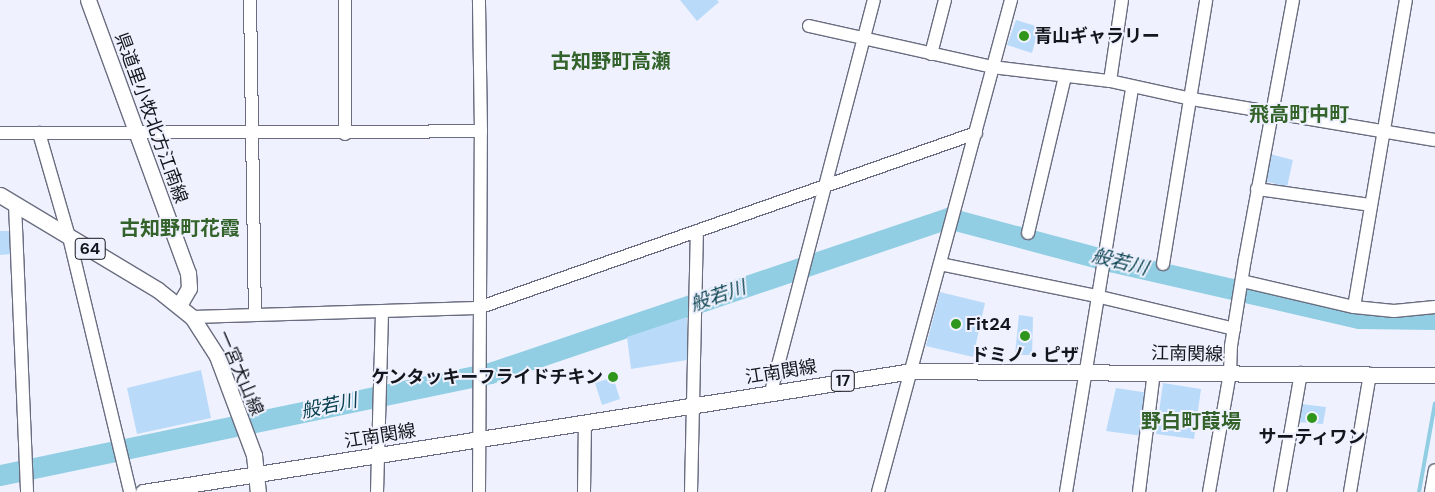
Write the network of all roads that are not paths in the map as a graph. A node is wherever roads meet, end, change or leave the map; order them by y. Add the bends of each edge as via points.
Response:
1 (88, 0) edge
2 (250, 0) edge
3 (345, 0) edge
4 (479, 0) edge
5 (874, 0) edge
6 (944, 0) edge
7 (1011, 0) edge
8 (1122, 0) edge
9 (1206, 0) edge
10 (1293, 0) edge
11 (1406, 0) edge
12 (809, 26) dead end
13 (864, 40) junction
14 (931, 54) junction
15 (992, 67) junction
16 (1065, 76) junction
17 (1110, 81) junction
18 (1132, 88) junction
19 (1192, 99) junction
20 (1272, 112) junction
21 (481, 130) junction
22 (1382, 130) junction
23 (136, 132) junction
24 (253, 132) junction
25 (0, 133) edge
26 (976, 133) junction
27 (40, 134) junction
28 (345, 134) junction
29 (1435, 140) edge
30 (824, 184) junction
31 (1257, 189) junction
32 (0, 195) edge
33 (16, 204) junction
34 (1371, 206) junction
35 (697, 231) junction
36 (1028, 233) dead end
37 (69, 237) junction
38 (940, 264) junction
39 (1164, 264) dead end
40 (1242, 281) junction
41 (1096, 296) junction
42 (179, 305) junction
43 (1354, 306) junction
44 (1435, 307) edge
45 (478, 308) junction
46 (382, 311) junction
47 (255, 315) junction
48 (192, 317) junction
49 (1234, 328) junction
50 (1084, 370) junction
51 (912, 371) junction
52 (1154, 372) junction
53 (1230, 373) junction
54 (1301, 373) junction
55 (1370, 374) junction
56 (1435, 374) edge
57 (771, 392) junction
58 (693, 404) junction
59 (585, 422) junction
60 (479, 438) junction
61 (378, 455) junction
62 (1435, 470) edge
63 (257, 475) junction
64 (26, 492) edge
65 (130, 492) edge
66 (144, 492) edge
67 (258, 492) edge
68 (377, 492) edge
69 (478, 492) edge
70 (584, 492) edge
71 (691, 492) edge
72 (878, 492) edge
73 (1066, 492) edge
74 (1139, 492) edge
75 (1209, 492) edge
76 (1280, 492) edge
77 (1350, 492) edge
78 (1430, 492) edge

1 - 23 main road, 県道里小牧北方江南線
2 - 24 street
3 - 28 street
4 - 21 street
5 - 13 street
6 - 14 street
7 - 15 street
8 - 17 street
9 - 19 street
10 - 20 street
11 - 22 street
12 - 13 street
13 - 14 street
13 - 30 street
14 - 15 street
15 - 16 street
15 - 26 street
16 - 17 street
16 - 36 street
17 - 18 street
18 - 19 street
18 - 41 street
19 - 20 street
19 - 39 street
20 - 22 street
20 - 31 street
21 - 28 street
21 - 45 street
22 - 29 street
22 - 34 street
23 - 24 street
23 - 27 street
23 - 42 main road, 県道里小牧北方江南線 via 190,280
24 - 28 street
24 - 47 street
25 - 27 street
26 - 30 street
26 - 38 street
27 - 37 street
30 - 35 street
30 - 57 street
31 - 34 street
31 - 40 street
32 - 33 main road, 一宮犬山線 / 64
33 - 37 main road, 一宮犬山線 / 64
33 - 64 street
34 - 43 street
35 - 45 street
35 - 58 street
37 - 42 main road, 一宮犬山線 / 64
37 - 65 street
38 - 41 street
38 - 51 street
40 - 43 street
40 - 49 street
41 - 49 street
41 - 50 street
42 - 48 main road, 一宮犬山線 / 64
43 - 44 street via 1394,311
45 - 46 street
45 - 60 street
46 - 47 street
46 - 61 street
47 - 48 street
48 - 63 main road, 一宮犬山線 / 64 via 216,356 254,455
49 - 53 street
50 - 51 main road, 江南関線 / 17
50 - 52 main road, 江南関線 / 17
50 - 73 street
51 - 57 main road, 江南関線 / 17
51 - 72 street
52 - 53 main road, 江南関線 / 17
52 - 74 street
53 - 54 main road, 江南関線 / 17
53 - 75 street
54 - 55 main road, 江南関線 / 17
54 - 76 street
55 - 56 main road, 江南関線 / 17
55 - 77 street
57 - 58 main road, 江南関線 / 17
58 - 59 main road, 江南関線 / 17
58 - 71 street
59 - 60 main road, 江南関線 / 17
59 - 70 street
60 - 61 main road, 江南関線 / 17
60 - 69 street
61 - 63 main road, 江南関線 / 17
61 - 68 street
62 - 78 street
63 - 66 main road, 江南関線
63 - 67 main road, 一宮犬山線 / 64

